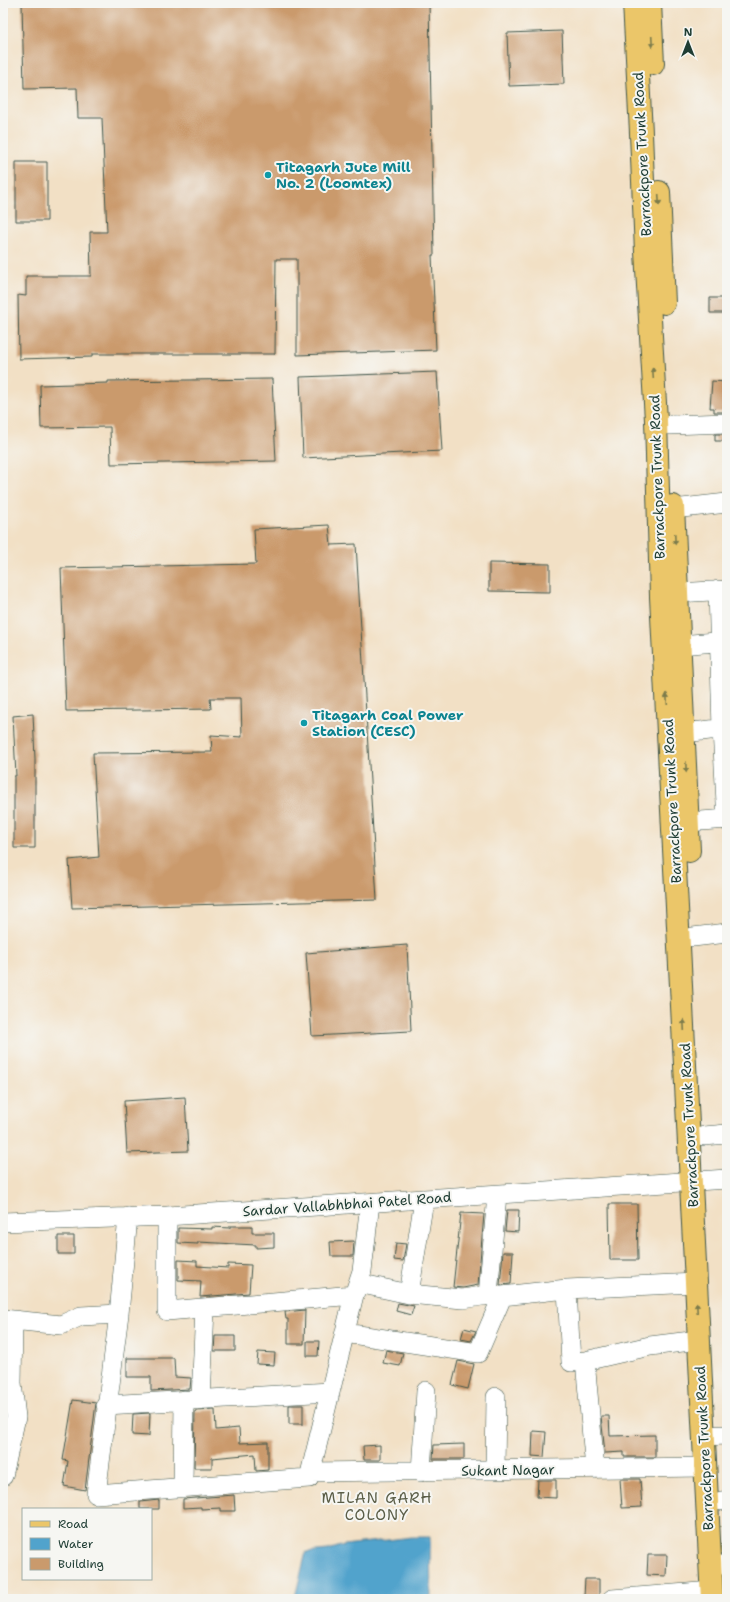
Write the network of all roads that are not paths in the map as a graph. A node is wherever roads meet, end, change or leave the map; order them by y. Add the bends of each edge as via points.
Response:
1 (634, 3) edge
2 (650, 3) edge
3 (727, 423) edge
4 (670, 425) junction
5 (727, 503) edge
6 (673, 509) junction
7 (723, 590) edge
8 (678, 593) junction
9 (724, 642) edge
10 (680, 645) junction
11 (724, 728) edge
12 (684, 733) junction
13 (727, 820) edge
14 (688, 822) junction
15 (727, 933) edge
16 (693, 936) junction
17 (727, 1134) edge
18 (704, 1136) junction
19 (727, 1179) edge
20 (698, 1181) junction
21 (497, 1195) junction
22 (424, 1200) junction
23 (370, 1203) junction
24 (128, 1216) junction
25 (167, 1216) junction
26 (3, 1222) edge
27 (696, 1283) junction
28 (356, 1289) junction
29 (567, 1289) junction
30 (409, 1294) junction
31 (495, 1296) junction
32 (206, 1308) junction
33 (119, 1314) junction
34 (8, 1320) edge
35 (345, 1333) junction
36 (699, 1340) junction
37 (585, 1361) junction
38 (426, 1391) dead end
39 (330, 1392) junction
40 (496, 1397) dead end
41 (193, 1400) junction
42 (106, 1406) junction
43 (716, 1435) edge
44 (706, 1467) junction
45 (595, 1469) junction
46 (495, 1470) junction
47 (311, 1472) junction
48 (421, 1472) junction
49 (3, 1476) edge
50 (184, 1488) junction
51 (724, 1501) edge
52 (720, 1565) edge
53 (716, 1596) edge
54 (612, 1599) edge

20 -> 1 main road, Barrackpore Trunk Road via 672,807
2 -> 4 main road, Barrackpore Trunk Road
3 - 4 street
4 - 6 main road, Barrackpore Trunk Road
5 - 6 street
6 -> 8 main road, Barrackpore Trunk Road
7 - 8 street
7 - 9 street
8 - 10 main road, Barrackpore Trunk Road
9 - 10 street
9 - 11 street
10 - 12 main road, Barrackpore Trunk Road
11 - 12 street
11 - 13 street
12 -> 14 main road, Barrackpore Trunk Road
13 - 14 street
14 - 16 main road, Barrackpore Trunk Road
15 - 16 street
16 - 18 main road, Barrackpore Trunk Road
17 - 18 street
18 - 20 main road, Barrackpore Trunk Road
19 - 20 street, Sardar Vallabhbhai Patel Road
20 - 21 street, Sardar Vallabhbhai Patel Road
20 - 27 main road, Barrackpore Trunk Road
20 - 43 main road, Barrackpore Trunk Road
21 - 22 street, Sardar Vallabhbhai Patel Road
21 - 31 street
22 - 23 street, Sardar Vallabhbhai Patel Road
22 - 30 street
23 - 25 street, Sardar Vallabhbhai Patel Road
23 - 28 street via 362,1271
24 - 25 street, Sardar Vallabhbhai Patel Road
24 - 26 street, Sardar Vallabhbhai Patel Road
24 - 33 street
25 - 32 street via 167,1311
27 - 29 street
36 -> 27 main road, Barrackpore Trunk Road
28 - 30 street
28 - 32 street
28 - 35 street
29 - 31 street
29 - 37 street via 571,1362
30 - 31 street via 462,1299
31 - 35 street via 478,1353
32 - 41 street
33 - 34 street via 81,1316 61,1325
33 - 42 street
34 - 49 street via 16,1417
35 - 39 street
36 - 37 street via 650,1346
36 - 43 main road, Barrackpore Trunk Road
37 - 45 street
38 - 48 street
39 - 41 street
39 - 47 street
40 - 46 street
41 - 42 street
41 - 50 street
42 - 50 street via 96,1494
43 - 44 main road, Barrackpore Trunk Road
43 - 51 main road, Barrackpore Trunk Road
44 - 45 street, Sukant Nagar
44 - 52 main road, Barrackpore Trunk Road
45 - 46 street, Sukant Nagar
46 - 48 street, Sukant Nagar
47 - 48 street, Sukant Nagar
47 - 50 street via 309,1478
51 - 52 main road, Barrackpore Trunk Road
52 - 53 main road, Barrackpore Trunk Road
53 - 54 street

